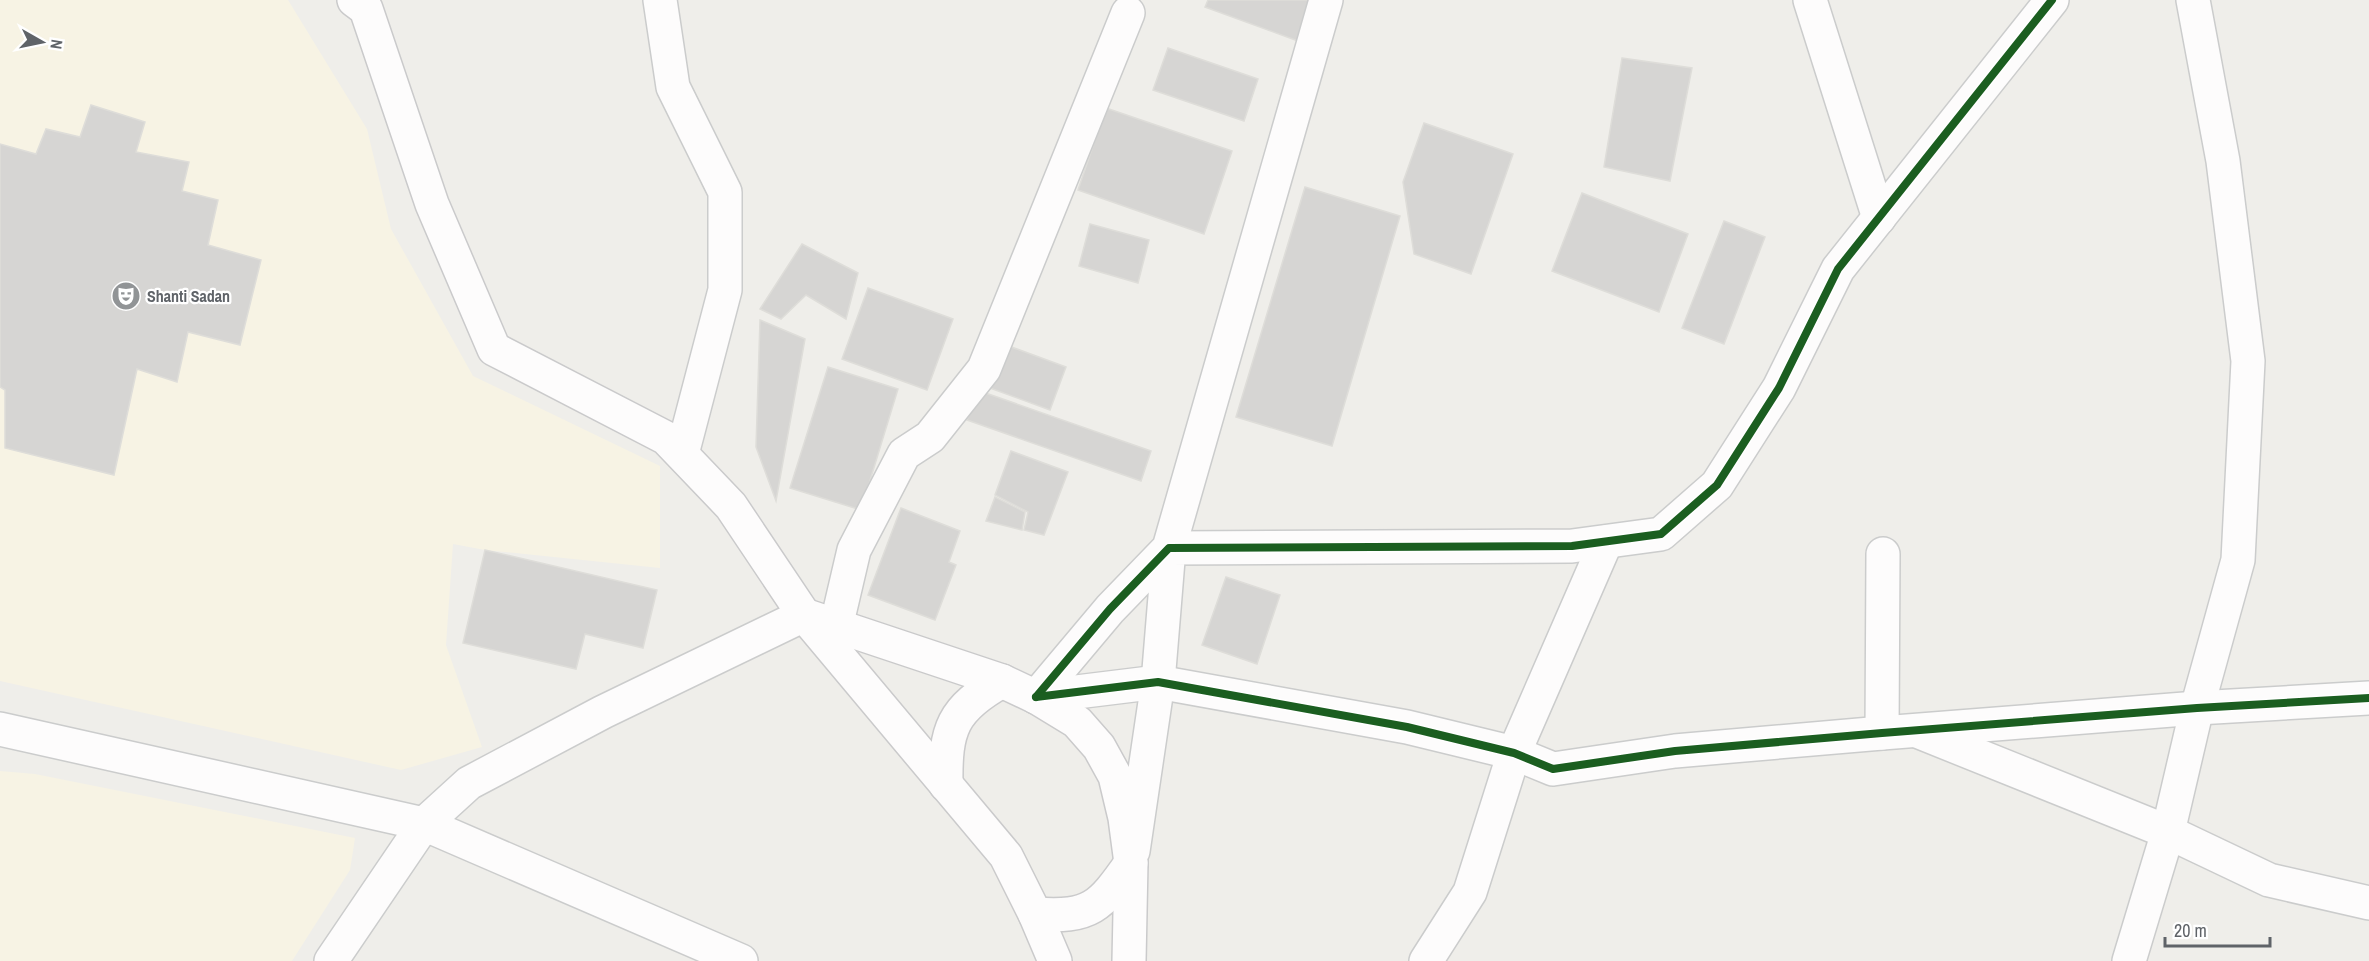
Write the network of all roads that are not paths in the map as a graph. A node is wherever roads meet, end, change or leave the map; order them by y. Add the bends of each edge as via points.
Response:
1 (354, 0) edge
2 (660, 0) edge
3 (1326, 0) edge
4 (1810, 0) edge
5 (2052, 0) edge
6 (2193, 0) edge
7 (1128, 13) dead end
8 (1879, 218) junction
9 (682, 454) junction
10 (1606, 542) junction
11 (1169, 548) junction
12 (1882, 555) dead end
13 (804, 615) junction
14 (836, 627) junction
15 (1002, 681) junction
16 (1158, 682) junction
17 (1036, 697) junction
18 (2369, 698) edge
19 (2197, 708) junction
20 (0, 729) edge
21 (1917, 730) junction
22 (1882, 732) junction
23 (1514, 753) junction
24 (946, 785) junction
25 (424, 824) junction
26 (2168, 832) junction
27 (1131, 863) junction
28 (2369, 903) edge
29 (1035, 914) junction
30 (2137, 952) edge
31 (1051, 958) edge
32 (331, 961) edge
33 (741, 961) edge
34 (1129, 961) edge
35 (1426, 961) edge

1 - 9 street via 366,9 432,204 494,349 666,438
2 - 9 street via 673,87 725,192 725,291
3 - 11 street
4 - 8 street
5 - 8 street
6 - 19 street via 2223,161 2248,361 2238,561
7 - 14 street via 984,369 930,436 904,454 854,550
8 - 10 street via 1838,269 1779,388 1718,485 1660,534
9 - 13 street via 731,506
10 - 11 street via 1572,546
10 - 23 street
11 - 16 street
11 - 17 street via 1110,609
12 - 22 street
13 - 14 street
13 - 24 street
13 - 25 street via 603,712 469,783
14 - 15 street
15 - 17 street
15 - 24 street via 978,694 955,723 948,741
16 - 17 street
16 - 23 street via 1407,727
16 - 27 street
17 - 27 street via 1077,723 1099,747 1115,776
18 - 19 street
19 - 21 street
19 - 26 street
20 - 25 street
21 - 22 street
21 - 26 street
22 - 23 street via 1675,751 1553,769
23 - 35 street via 1470,892
24 - 29 street via 1006,856
25 - 32 street
25 - 33 street
26 - 28 street via 2269,880
26 - 30 street
27 - 29 street via 1108,895 1090,909 1066,916
27 - 34 street
29 - 31 street

